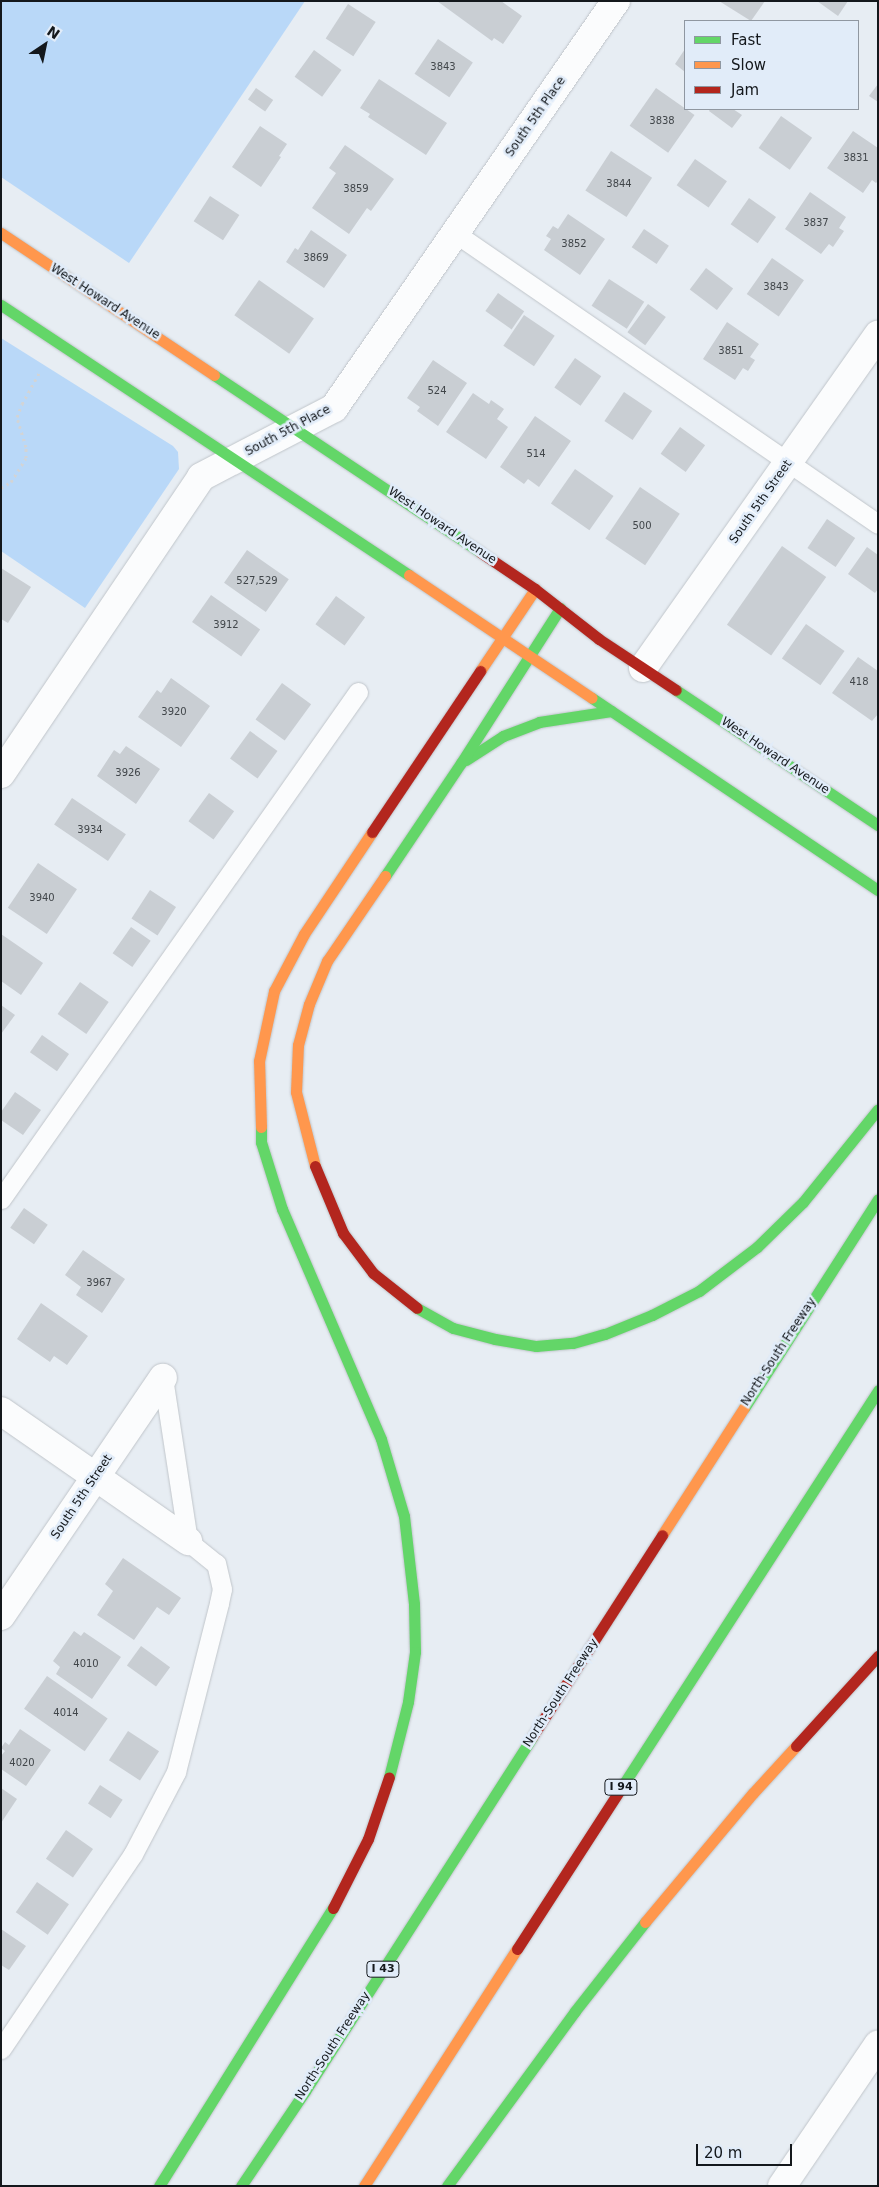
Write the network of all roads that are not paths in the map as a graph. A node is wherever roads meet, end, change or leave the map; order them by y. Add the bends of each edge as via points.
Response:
1 (616, 1) edge
2 (455, 233) junction
3 (1, 234) edge
4 (1, 305) edge
5 (878, 335) edge
6 (296, 428) junction
7 (234, 459) junction
8 (788, 464) junction
9 (878, 524) edge
10 (535, 588) junction
11 (560, 608) junction
12 (501, 638) junction
13 (528, 656) junction
14 (643, 668) junction
15 (358, 692) dead end
16 (611, 711) junction
17 (461, 763) junction
18 (1, 774) edge
19 (878, 825) edge
20 (878, 890) edge
21 (878, 1108) edge
22 (1, 1199) edge
23 (878, 1199) edge
24 (163, 1378) joint
25 (878, 1390) edge
26 (1, 1411) edge
27 (96, 1477) junction
28 (188, 1541) junction
29 (1, 1616) edge
30 (878, 1656) edge
31 (878, 2046) edge
32 (1, 2049) edge
33 (159, 2186) edge
34 (241, 2186) edge
35 (364, 2186) edge
36 (447, 2186) edge
37 (782, 2186) edge

1 - 2 street, South 5th Place
2 - 6 street, South 5th Place via 334,408
2 - 8 lane
3 - 6 main road, West Howard Avenue
4 - 7 main road
5 - 8 street, South 5th Street
6 - 7 street, South 5th Place
6 - 10 main road, West Howard Avenue
7 - 12 main road
7 - 18 street, South 5th Place via 201,477
8 - 9 lane
8 - 14 street, South 5th Street
10 - 11 main road, West Howard Avenue
10 - 12 main road
11 - 13 main road
11 - 14 main road, West Howard Avenue
12 - 13 main road
12 - 33 main road via 304,934 274,992 259,1061 261,1142 282,1209 381,1439 404,1516 414,1604 414,1652 408,1702 388,1780 368,1840 325,1923
13 - 16 main road
13 - 17 main road
14 - 19 main road, West Howard Avenue
15 - 22 lane
16 - 17 main road via 539,722 503,736
16 - 20 main road
17 - 21 main road via 327,961 298,1045 296,1092 318,1176 343,1233 373,1273 410,1304 453,1328 536,1346 572,1343 652,1315 700,1291 758,1248 803,1202
23 - 34 main road, North-South Freeway / I 43
24 - 27 street, South 5th Street
24 - 28 lane
25 - 35 main road, I 94
26 - 27 street
27 - 28 street
27 - 29 street, South 5th Street
28 - 32 lane via 216,1564 222,1589 176,1772 133,1854
30 - 36 main road via 753,1793 660,1903 575,2011
31 - 37 street

